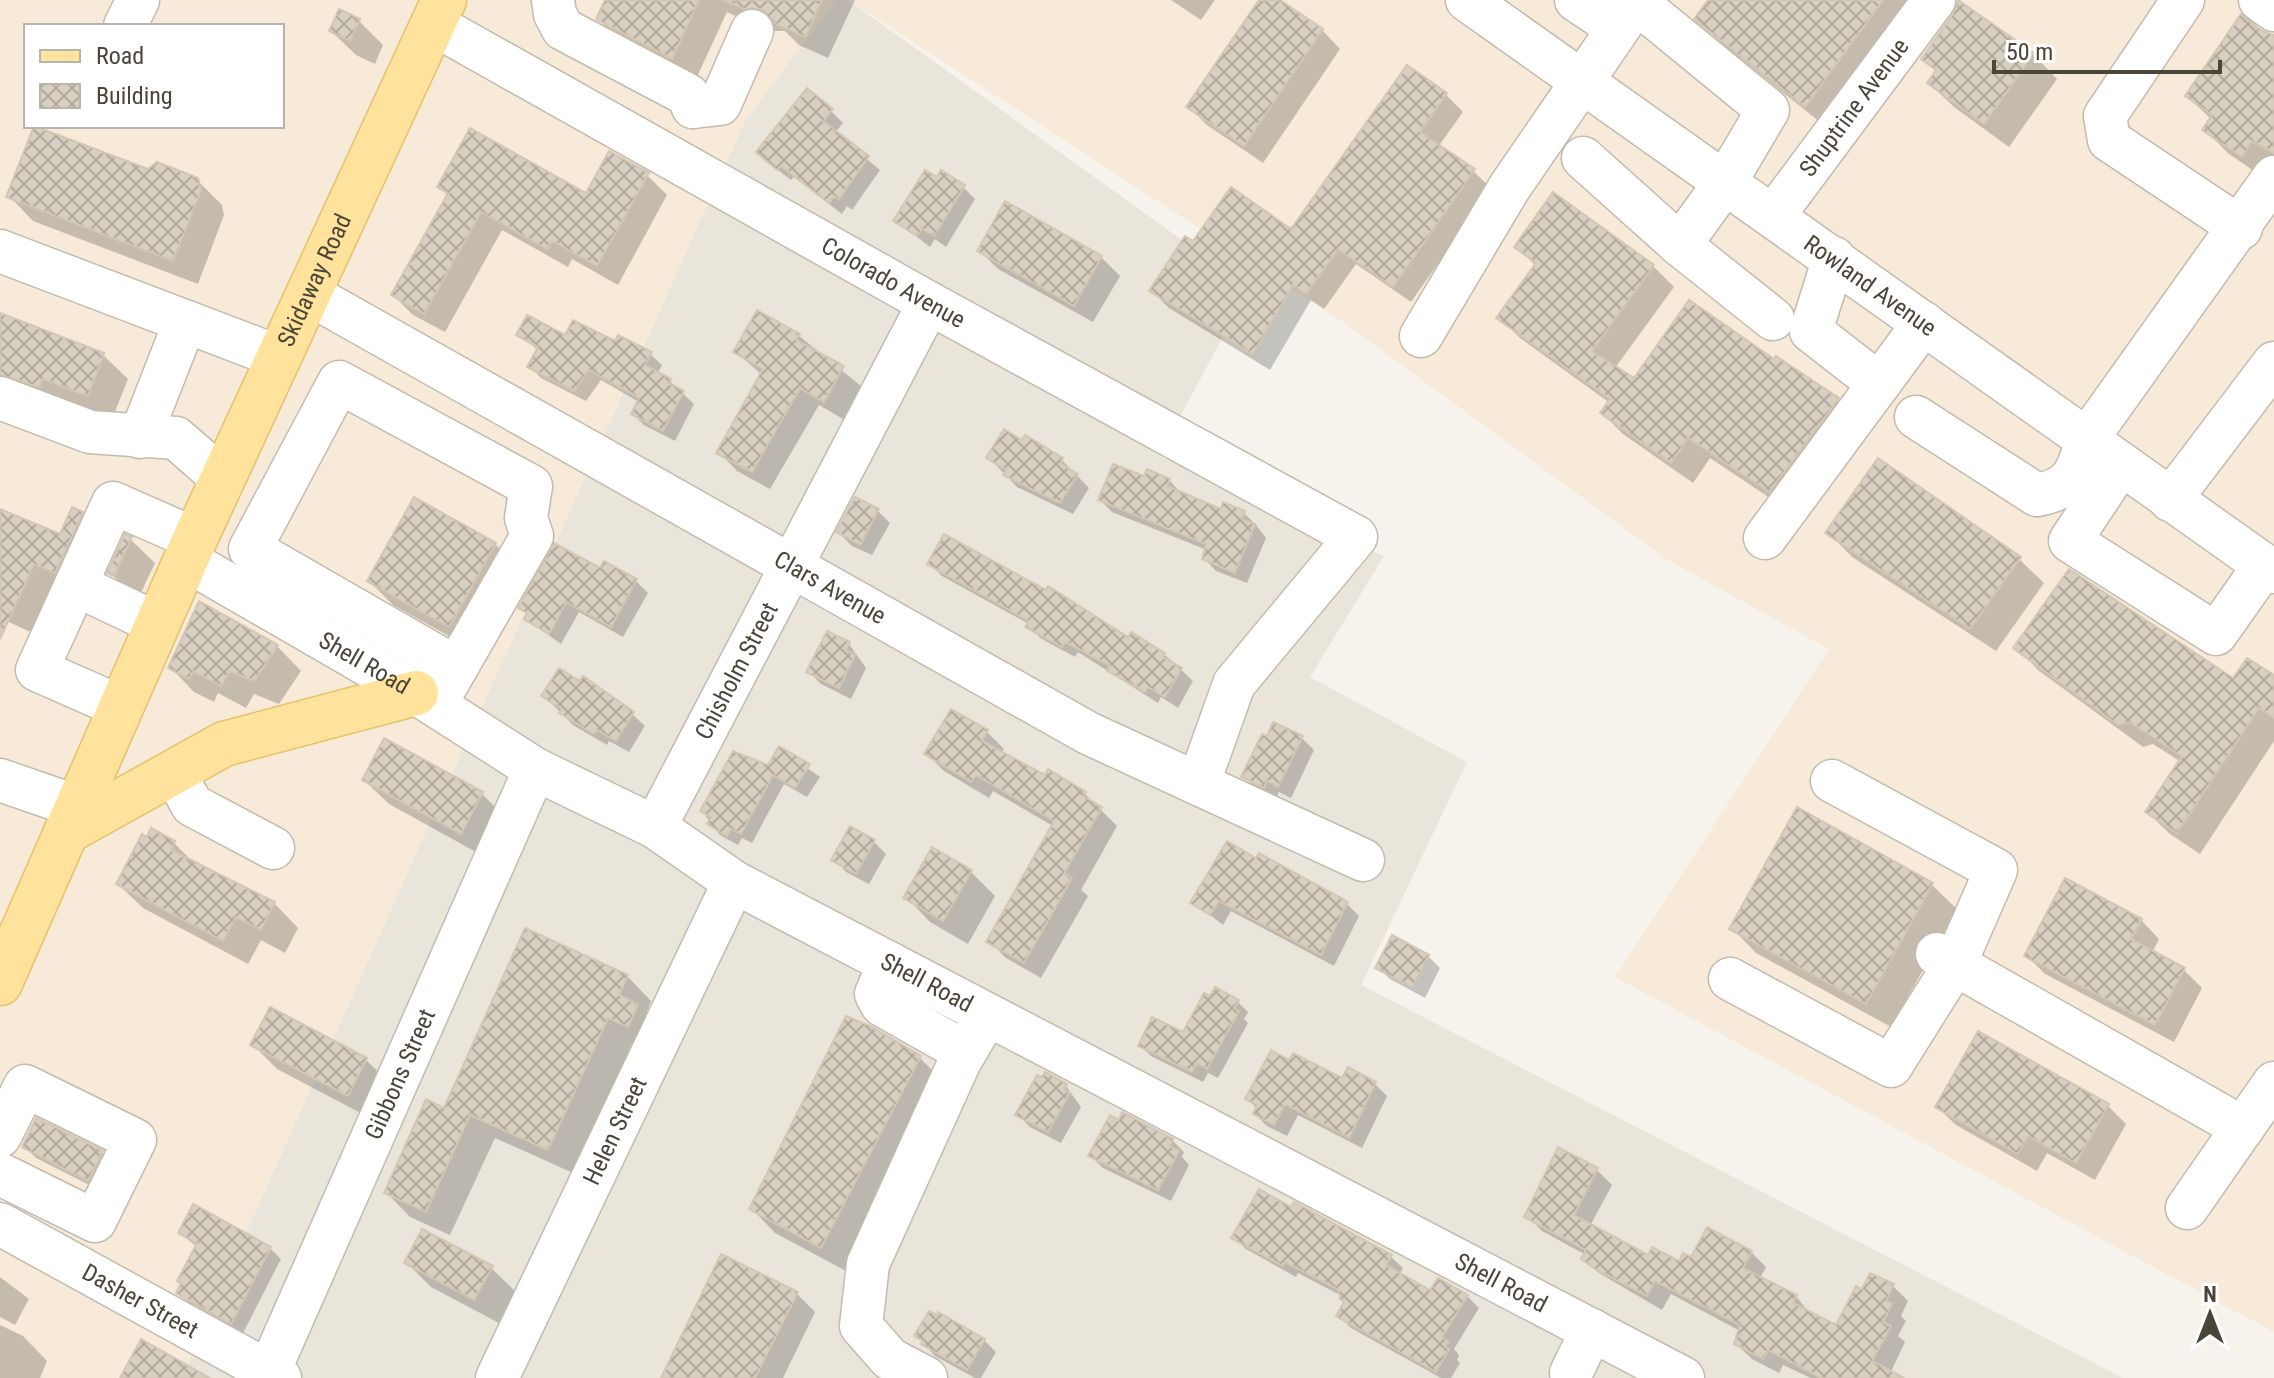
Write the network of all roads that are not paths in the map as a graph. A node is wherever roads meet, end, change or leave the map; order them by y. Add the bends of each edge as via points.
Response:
1 (138, 0) edge
2 (553, 0) edge
3 (1467, 0) edge
4 (1576, 0) edge
5 (1934, 0) edge
6 (2183, 0) edge
7 (2260, 0) edge
8 (1631, 10) edge
9 (2274, 10) edge
10 (439, 12) edge
11 (126, 24) edge
12 (752, 31) dead end
13 (1581, 80) junction
14 (693, 107) junction
15 (1659, 134) junction
16 (666, 155) junction
17 (1583, 158) dead end
18 (2274, 177) edge
19 (1726, 181) junction
20 (1620, 191) junction
21 (1774, 215) junction
22 (2241, 228) junction
23 (1680, 245) junction
24 (0, 251) edge
25 (1834, 258) junction
26 (309, 294) junction
27 (929, 303) junction
28 (1773, 319) dead end
29 (185, 322) junction
30 (1924, 323) junction
31 (378, 334) junction
32 (1421, 336) dead end
33 (279, 357) junction
34 (2274, 363) edge
35 (0, 382) edge
36 (465, 383) junction
37 (1879, 384) junction
38 (347, 387) junction
39 (0, 398) edge
40 (1916, 417) dead end
41 (244, 434) junction
42 (130, 435) junction
43 (557, 435) junction
44 (440, 437) junction
45 (2087, 439) junction
46 (297, 460) junction
47 (2121, 464) junction
48 (223, 479) junction
49 (531, 486) junction
50 (2170, 500) junction
51 (1765, 538) dead end
52 (190, 550) junction
53 (791, 569) junction
54 (2269, 569) edge
55 (76, 585) junction
56 (158, 624) junction
57 (455, 667) junction
58 (426, 699) junction
59 (121, 707) junction
60 (535, 769) junction
61 (174, 772) junction
62 (0, 780) edge
63 (1832, 781) dead end
64 (1199, 782) junction
65 (72, 820) junction
66 (655, 827) junction
67 (273, 848) dead end
68 (1363, 860) dead end
69 (734, 882) junction
70 (1946, 959) junction
71 (889, 963) junction
72 (1730, 979) dead end
73 (0, 983) edge
74 (987, 1015) junction
75 (965, 1052) junction
76 (2274, 1083) edge
77 (2, 1126) edge
78 (2243, 1128) junction
79 (3, 1182) edge
80 (2187, 1208) dead end
81 (74, 1210) junction
82 (0, 1224) edge
83 (57, 1255) junction
84 (1592, 1330) junction
85 (1630, 1366) edge
86 (908, 1368) edge
87 (1571, 1373) dead end
88 (271, 1376) edge
89 (497, 1378) edge
90 (1683, 1378) edge

1 - 11 street
2 - 14 street via 563,29 688,95
3 - 13 street, Rowland Avenue
4 - 8 street
5 - 21 street, Shuptrine Avenue
6 - 22 street via 2105,116 2109,140
7 - 9 street
8 - 13 street
8 - 19 street via 1768,110
10 - 16 street, Colorado Avenue
10 - 26 main road, Skidaway Road
12 - 14 street via 720,104
13 - 15 street, Rowland Avenue
13 - 32 street
14 - 16 street
15 - 19 street, Rowland Avenue
15 - 20 street
16 - 27 street, Colorado Avenue
17 - 20 street
18 - 22 street
19 - 21 street, Rowland Avenue
19 - 23 street
20 - 23 street
21 - 25 street, Rowland Avenue
22 - 45 street
23 - 28 street
24 - 29 street
25 - 30 street, Rowland Avenue
25 - 37 street via 1811,331
26 - 31 street, Clars Avenue
26 - 33 main road, Skidaway Road
27 - 53 street, Chisholm Street
27 - 64 street, Colorado Avenue via 1356,537 1234,684
29 - 33 street
29 - 42 street
30 - 37 street
30 - 45 street, Rowland Avenue
31 - 36 street, Clars Avenue
31 - 38 street
33 - 41 main road, Skidaway Road
34 - 50 street
35 - 42 street
36 - 43 street, Clars Avenue
36 - 44 street
37 - 51 street
38 - 44 street
38 - 46 street via 339,382
39 - 42 street via 90,432
40 - 45 street via 2037,495 2059,491 2075,474
41 - 46 street
41 - 48 main road, Skidaway Road
42 - 48 street via 176,438
43 - 49 street
43 - 53 street, Clars Avenue
44 - 49 street
45 - 47 street, Rowland Avenue
46 - 57 street via 250,549
47 - 50 street, Rowland Avenue
47 - 54 street via 2070,541 2216,634
48 - 52 main road, Skidaway Road
49 - 57 street via 526,518 532,536
50 - 54 street, Rowland Avenue
52 - 55 street, Shell Road via 113,503
52 - 56 main road, Skidaway Road
52 - 58 street, Shell Road
53 - 64 street, Clars Avenue via 1088,733
53 - 66 street, Chisholm Street
55 - 56 street
55 - 59 street via 37,670
56 - 59 main road, Skidaway Road
57 - 58 street
58 - 60 street, Shell Road
58 - 61 main road via 224,744
59 - 65 main road, Skidaway Road
60 - 66 street, Shell Road
60 - 88 street, Gibbons Street
61 - 65 main road
61 - 67 street via 192,805
62 - 65 street
63 - 70 street via 1996,870
64 - 68 street, Clars Avenue
65 - 73 main road, Skidaway Road
66 - 69 street, Shell Road
69 - 71 street, Shell Road
69 - 89 street, Helen Street
70 - 72 street via 1891,1066
70 - 78 street
71 - 74 street, Shell Road
71 - 75 street via 876,994 882,1005
74 - 75 street
74 - 84 street, Shell Road
75 - 86 street via 868,1264 861,1326
76 - 78 street
77 - 81 street via 25,1086 135,1140 95,1221
78 - 80 street
79 - 81 street
81 - 83 street
82 - 83 street, Dasher Street
83 - 88 street, Dasher Street
84 - 85 street, Shell Road
84 - 87 street
85 - 90 street, Shell Road

